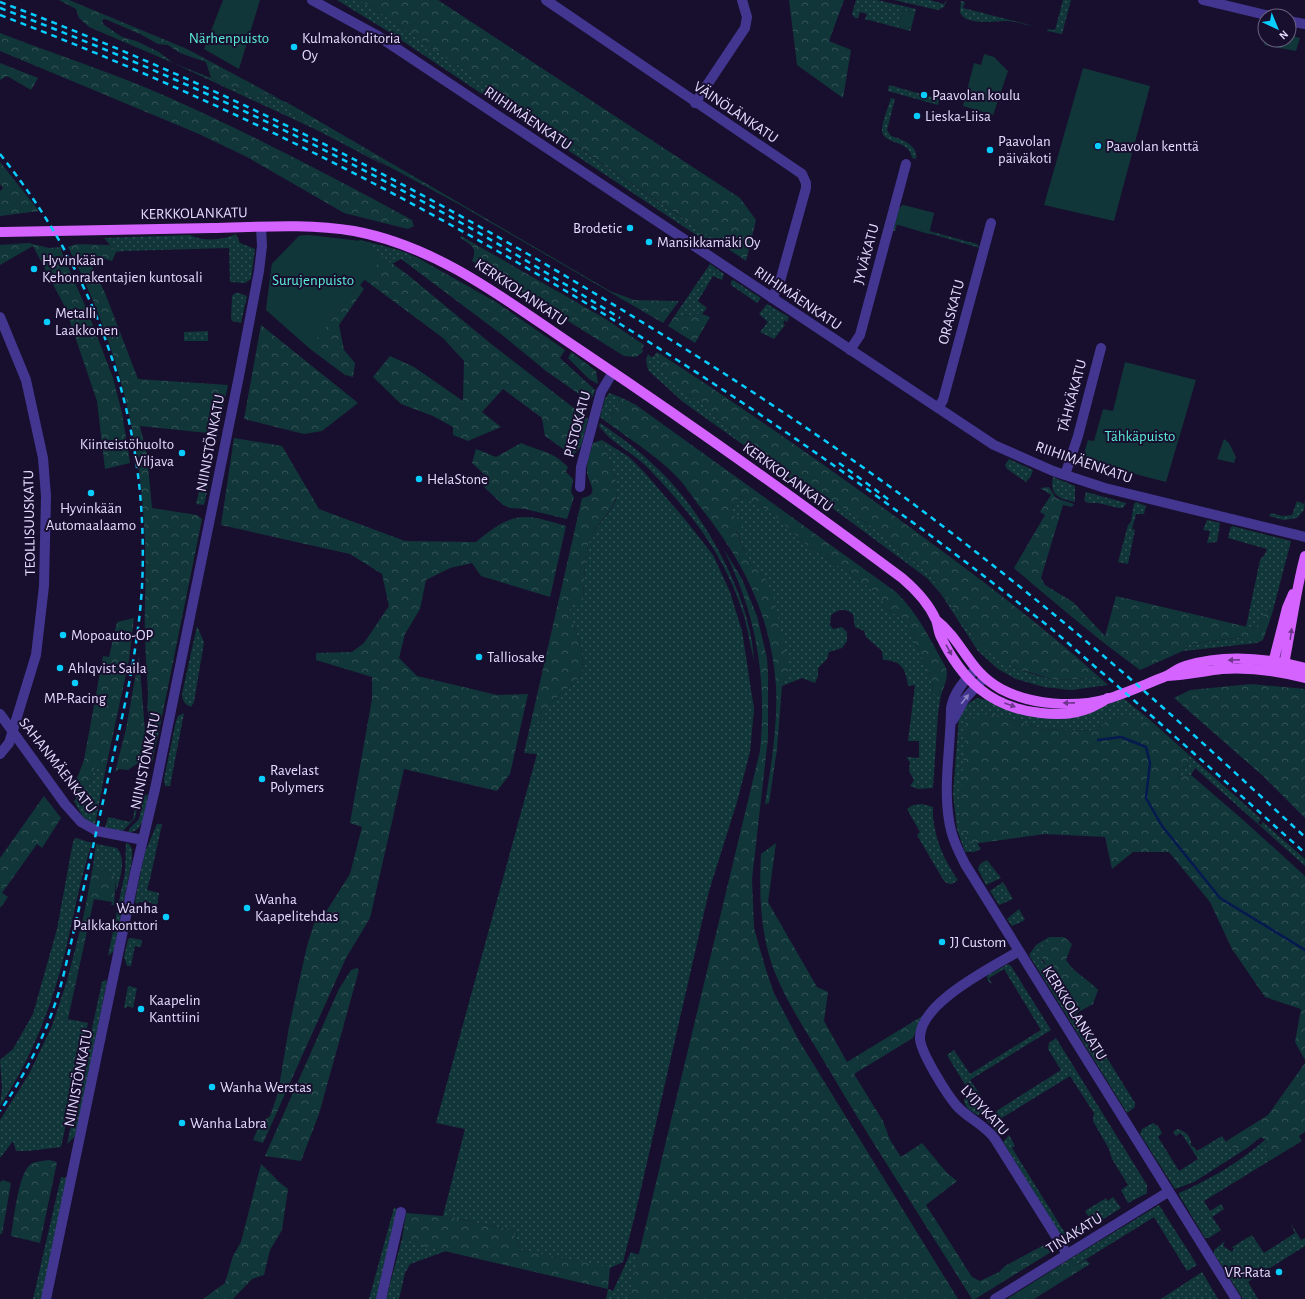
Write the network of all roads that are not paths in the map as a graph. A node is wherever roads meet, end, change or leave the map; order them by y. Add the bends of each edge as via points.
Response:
1 (312, 0) edge
2 (546, 0) edge
3 (742, 0) edge
4 (1204, 0) edge
5 (1257, 13) edge
6 (695, 103) junction
7 (906, 164) dead end
8 (991, 223) dead end
9 (261, 227) junction
10 (0, 232) edge
11 (772, 298) junction
12 (0, 317) edge
13 (1101, 348) dead end
14 (850, 350) junction
15 (613, 372) junction
16 (938, 408) junction
17 (1065, 475) junction
18 (580, 487) dead end
19 (1305, 537) edge
20 (1305, 556) edge
21 (1297, 585) junction
22 (936, 620) junction
23 (1272, 666) junction
24 (1283, 668) junction
25 (1305, 668) edge
26 (975, 670) junction
27 (966, 678) junction
28 (984, 678) junction
29 (1305, 678) edge
30 (976, 687) junction
31 (1108, 698) junction
32 (0, 714) edge
33 (951, 724) junction
34 (12, 731) junction
35 (0, 754) edge
36 (143, 840) junction
37 (1019, 951) junction
38 (1168, 1192) junction
39 (401, 1212) dead end
40 (1067, 1254) junction
41 (46, 1299) edge
42 (380, 1299) edge
43 (994, 1299) edge
44 (1236, 1299) edge

1 - 11 street, RIIHIMÄENKATU via 378,36
2 - 6 street, VÄINÖLÄNKATU
3 - 6 street via 747,17 745,28
4 - 5 street
6 - 11 street, VÄINÖLÄNKATU via 805,178 804,196 779,285
7 - 14 street, JYVÄKATU via 860,336
8 - 16 street, ORASKATU via 943,400
9 - 10 main road, KERKKOLANKATU
9 - 15 main road, KERKKOLANKATU via 322,227 354,231 394,241 428,254 462,271
9 - 36 street, NIINISTÖNKATU via 259,272 245,345 158,778
11 - 14 street, RIIHIMÄENKATU
12 - 34 street, TEOLLISUUSKATU via 26,380 43,458 46,496 44,586 36,655
13 - 17 street, TÄHKÄKATU
14 - 16 street, RIIHIMÄENKATU
15 - 18 street, PISTOKATU via 601,392 581,467
15 - 22 main road, KERKKOLANKATU via 902,578 920,596
16 - 17 street, RIIHIMÄENKATU via 994,445
17 - 19 street, RIIHIMÄENKATU via 1146,498
20 - 21 main road
21 - 23 main road via 1287,608
24 -> 21 main road via 1289,646
22 - 26 main road, KERKKOLANKATU via 948,629
22 -> 27 main road, KERKKOLANKATU via 940,634
23 - 24 main road
23 - 31 main road via 1242,659 1186,666 1165,677
24 - 25 main road
24 - 29 main road
26 - 27 street, KERKKOLANKATU
26 - 28 main road, KERKKOLANKATU
27 - 30 main road, KERKKOLANKATU
27 - 33 street, KERKKOLANKATU via 953,698
28 - 30 street, KERKKOLANKATU
31 -> 28 main road via 1077,702 1033,701 1000,689
30 -> 31 main road via 1007,704 1032,712 1050,714 1089,710
33 -> 30 street, KERKKOLANKATU via 958,710
32 - 34 street, SAHANMÄENKATU
33 - 37 street, KERKKOLANKATU via 948,796 949,820 954,841 965,864
34 - 35 street, TEOLLISUUSKATU via 9,743
34 - 36 street, SAHANMÄENKATU via 81,822 97,831
36 - 41 street, NIINISTÖNKATU
37 - 38 street, KERKKOLANKATU
37 - 40 street, LYIJYKATU via 948,995 929,1016 920,1037 922,1050 956,1105 989,1131
38 - 40 street, TINAKATU
38 - 44 street, KERKKOLANKATU
39 - 42 street
40 - 43 street, TINAKATU

